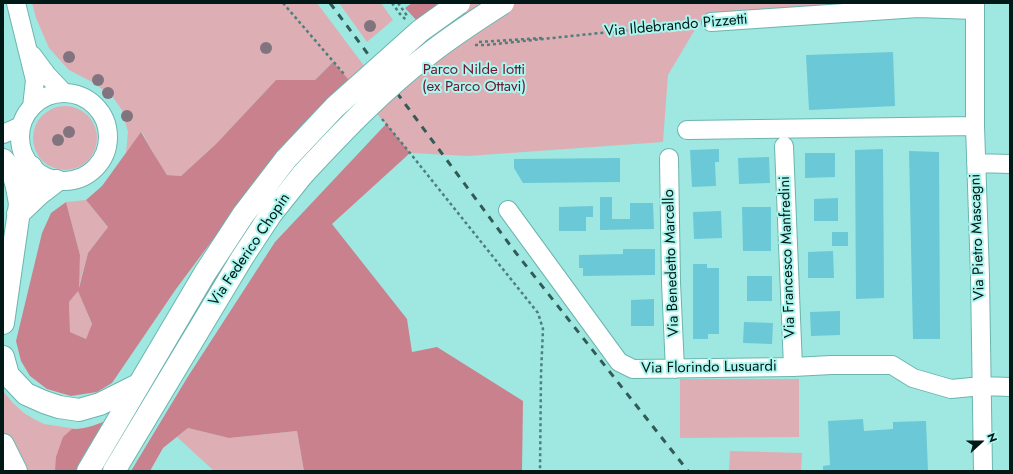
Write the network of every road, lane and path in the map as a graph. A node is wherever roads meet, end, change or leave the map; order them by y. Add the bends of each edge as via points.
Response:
1 (16, 3) edge
2 (283, 3) edge
3 (392, 3) edge
4 (398, 3) edge
5 (459, 3) edge
6 (502, 3) edge
7 (974, 7) edge
8 (410, 18) dead end
9 (712, 22) joint
10 (410, 23) dead end
11 (569, 36) junction
12 (472, 42) dead end
13 (474, 45) dead end
14 (29, 51) junction
15 (345, 76) dead end
16 (64, 93) junction
17 (32, 107) junction
18 (381, 118) dead end
19 (21, 126) junction
20 (975, 126) junction
21 (687, 130) dead end
22 (3, 134) edge
23 (784, 146) dead end
24 (3, 150) edge
25 (669, 158) dead end
26 (3, 160) edge
27 (28, 162) junction
28 (976, 164) junction
29 (1010, 164) edge
30 (56, 181) junction
31 (19, 209) junction
32 (508, 210) dead end
33 (3, 323) edge
34 (3, 357) edge
35 (793, 367) junction
36 (675, 369) junction
37 (138, 385) junction
38 (982, 386) junction
39 (1010, 387) edge
40 (3, 445) edge
41 (16, 471) edge
42 (88, 471) edge
43 (114, 471) edge
44 (540, 471) edge
45 (983, 471) edge

1 - 14 street
2 - 15 path
3 - 10 path
4 - 8 path
5 - 37 main road, Via Federico Chopin, bridge via 420,31 340,102 286,160 243,215
6 - 43 main road, Via Federico Chopin, bridge via 429,54 400,78 303,174 271,214 242,258
7 - 9 street, Via Ildebrando Pizzetti via 918,8
7 - 20 street, Via Pietro Mascagni
9 - 11 path, Via Ildebrando Pizzetti via 706,20
11 - 12 path
11 - 13 path, Via Ildebrando Pizzetti
14 - 16 street
14 - 17 street via 35,80
16 - 17 street via 47,96
16 - 30 street via 79,95 93,103 104,118 108,144 98,166 86,176
17 - 19 street
18 - 44 path via 538,314 543,329
19 - 22 street
19 - 27 street via 22,152
20 - 21 street
20 - 28 street, Via Pietro Mascagni
23 - 35 street, Via Francesco Manfredini
24 - 27 street
25 - 36 street, Via Benedetto Marcello
26 - 31 main road via 9,166 15,180
27 - 30 street via 40,174
27 - 31 main road
28 - 29 street
28 - 38 street, Via Pietro Mascagni
30 - 31 main road
31 - 33 main road
32 - 36 street, Via Florindo Lusuardi via 619,362 634,369
34 - 37 main road via 8,375 26,394 59,407 79,410 100,404
35 - 36 street, Via Florindo Lusuardi
35 - 38 street, Via Florindo Lusuardi via 892,365 913,378 951,389
37 - 42 main road, Via Federico Chopin
38 - 39 street, Via Florindo Lusuardi
38 - 45 street, Via Pietro Mascagni
40 - 41 main road

